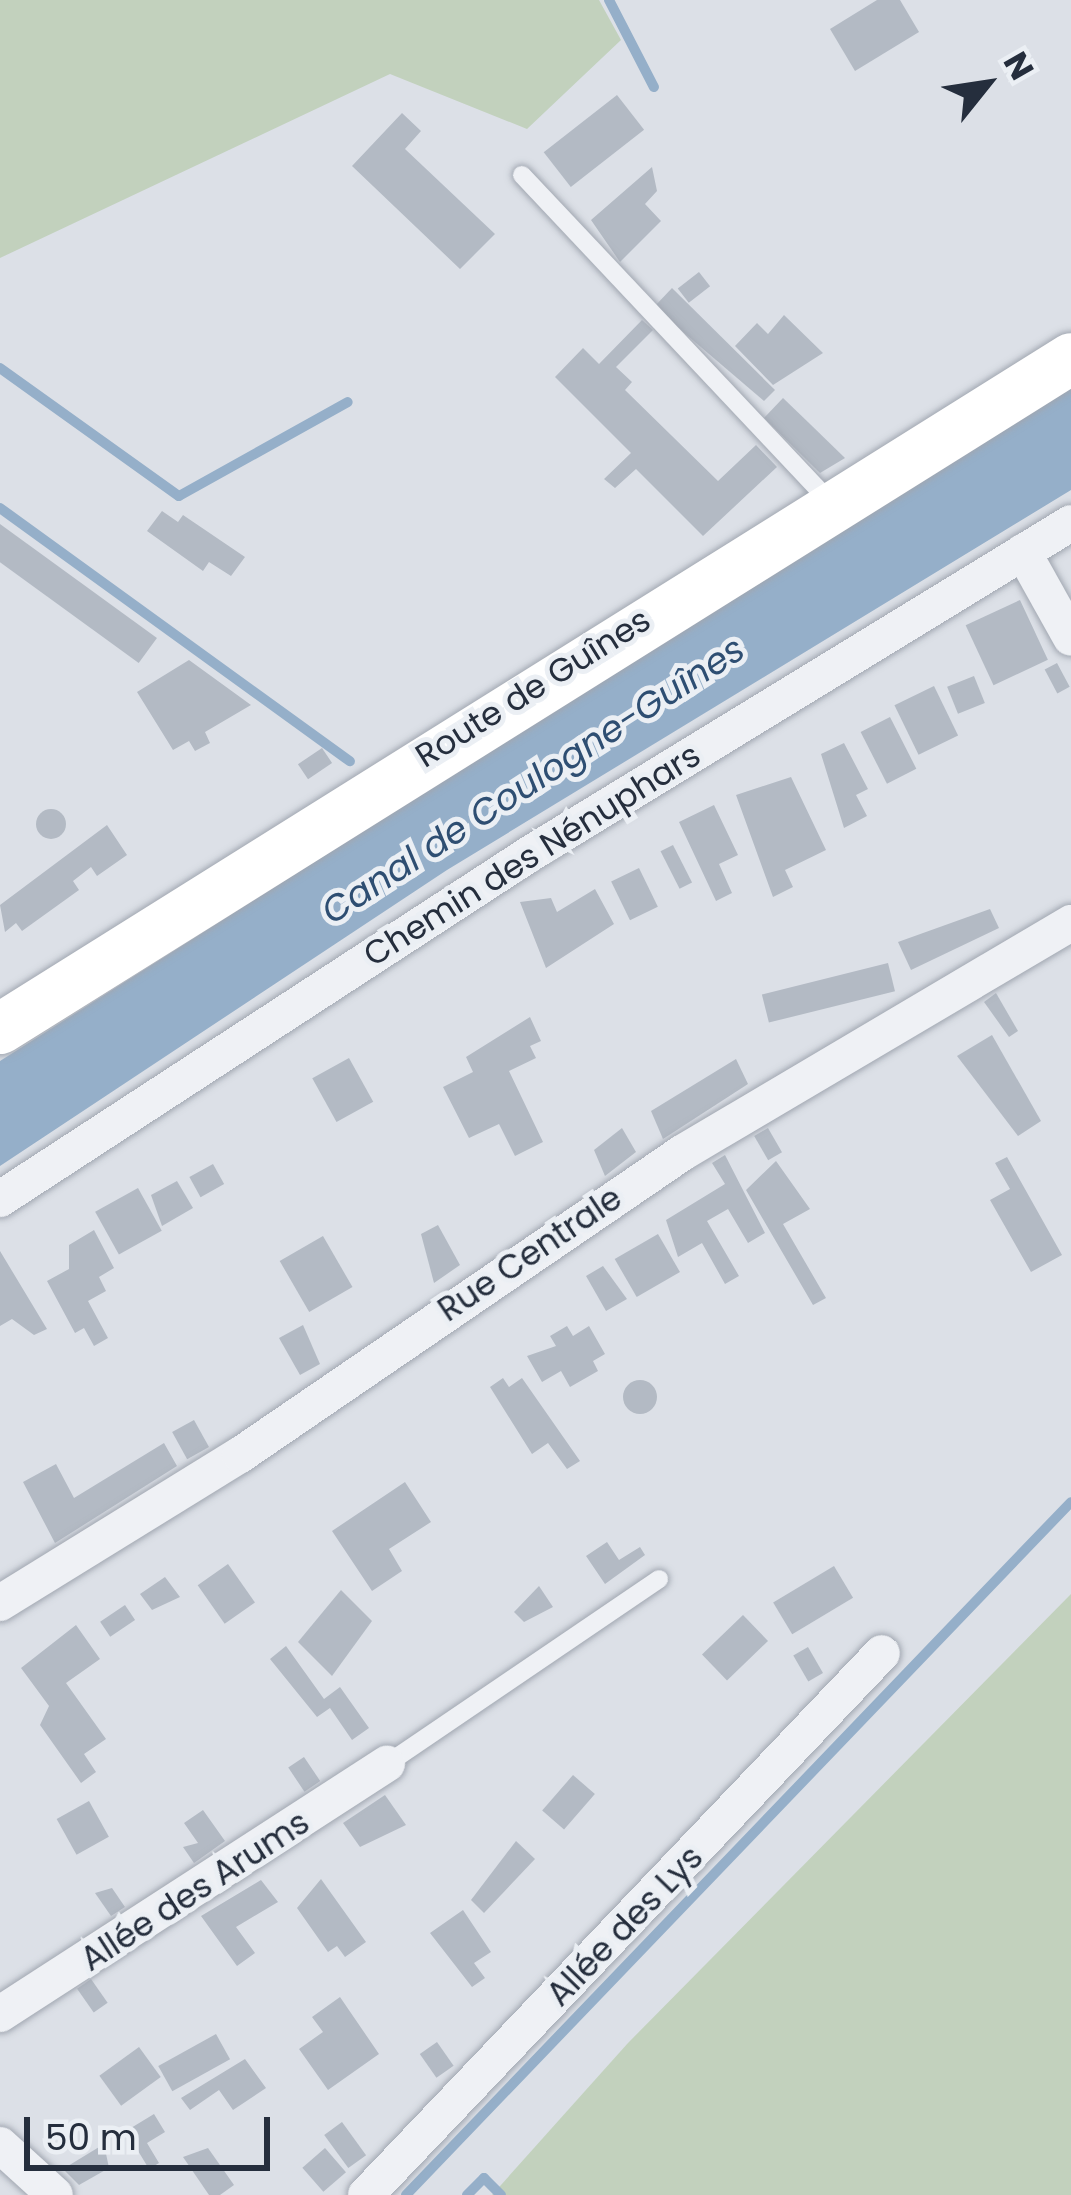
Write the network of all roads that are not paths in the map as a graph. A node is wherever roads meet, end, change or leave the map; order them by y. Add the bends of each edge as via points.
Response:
1 (522, 175) dead end
2 (1071, 358) edge
3 (832, 504) junction
4 (1071, 523) edge
5 (1023, 552) junction
6 (1071, 638) edge
7 (1071, 923) edge
8 (0, 1028) edge
9 (0, 1199) edge
10 (659, 1579) dead end
11 (0, 1603) edge
12 (882, 1653) dead end
13 (387, 1764) joint
14 (0, 2014) edge
15 (0, 2145) edge
16 (55, 2195) edge
17 (366, 2195) edge

1 - 3 lane
2 - 3 main road, Route de Guînes
3 - 8 main road, Route de Guînes
4 - 5 street, Chemin des Nénuphars
5 - 6 street
5 - 9 street, Chemin des Nénuphars via 528,855
7 - 11 street, Rue Centrale via 682,1153 240,1455
10 - 13 lane
12 - 17 street, Allée des Lys
13 - 14 street, Allée des Arums
15 - 16 street

